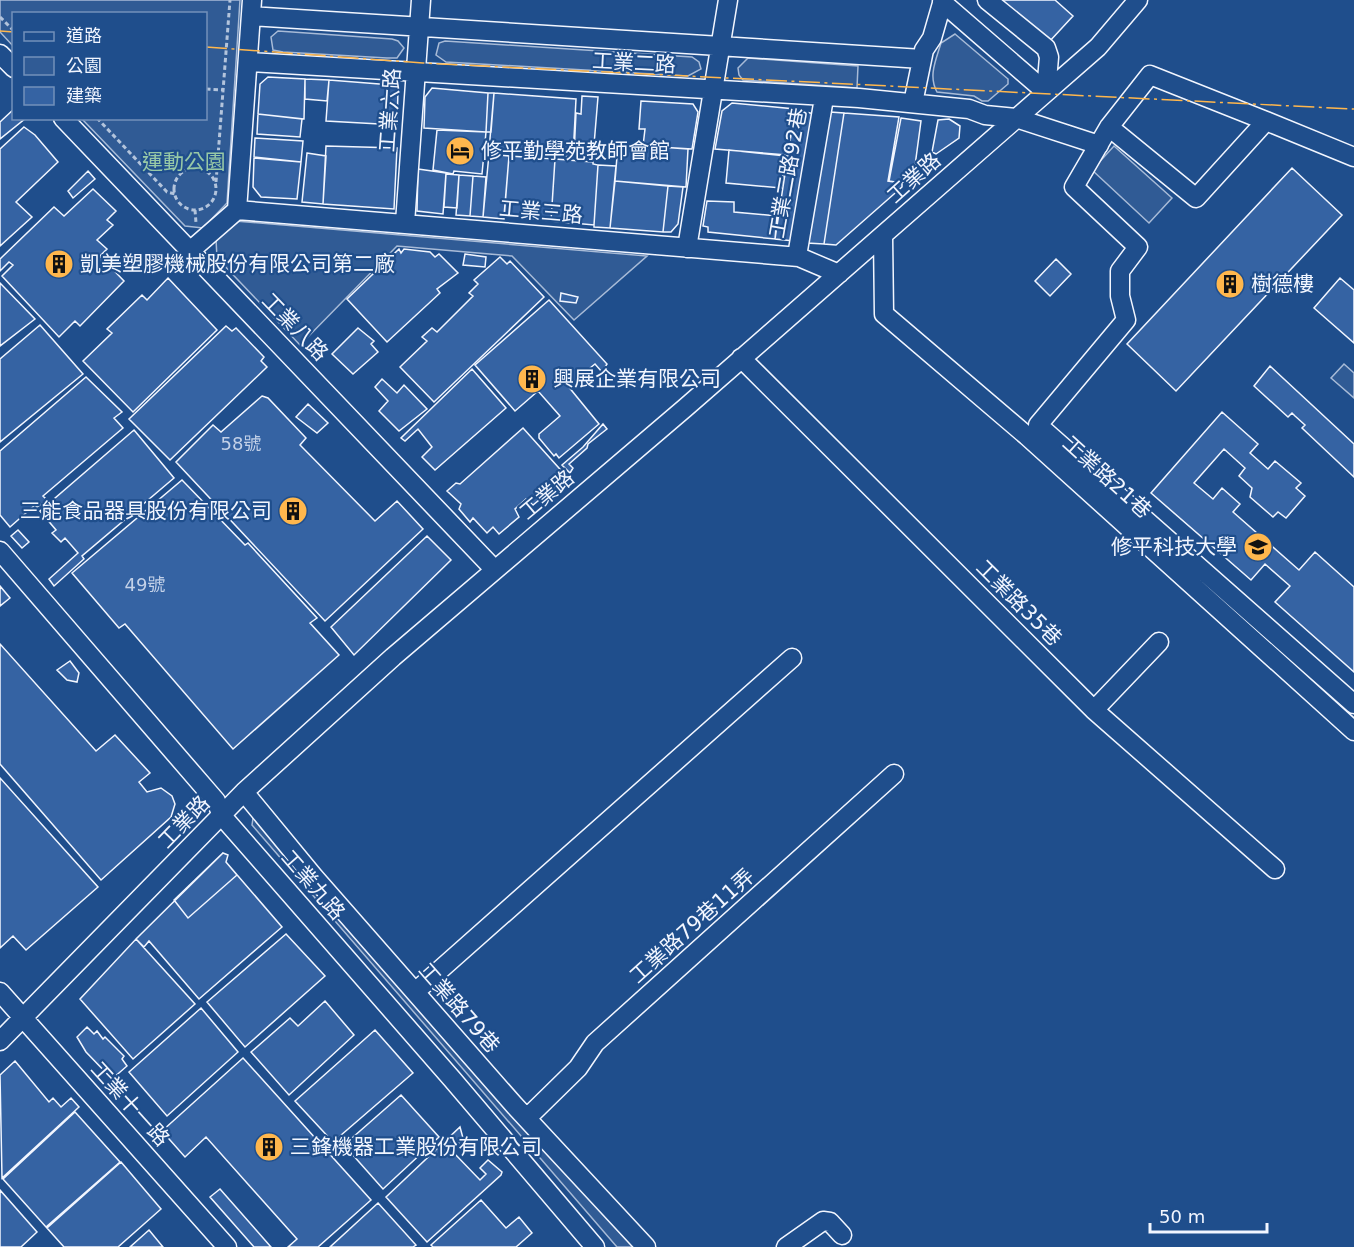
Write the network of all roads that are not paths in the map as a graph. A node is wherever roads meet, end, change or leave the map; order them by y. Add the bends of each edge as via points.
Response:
1 (421, 0) edge
2 (728, 0) edge
3 (967, 0) edge
4 (987, 0) edge
5 (1138, 0) edge
6 (944, 3) edge
7 (252, 8) edge
8 (419, 27) junction
9 (720, 46) junction
10 (0, 54) edge
11 (922, 59) junction
12 (248, 62) junction
13 (12, 66) edge
14 (415, 72) junction
15 (713, 90) junction
16 (1046, 92) junction
17 (824, 98) junction
18 (913, 104) junction
19 (1016, 118) junction
20 (65, 120) edge
21 (1266, 121) junction
22 (1109, 127) junction
23 (1099, 145) junction
24 (1354, 157) edge
25 (237, 210) junction
26 (405, 223) junction
27 (883, 236) junction
28 (687, 248) junction
29 (190, 251) junction
30 (797, 256) junction
31 (839, 274) junction
32 (741, 358) junction
33 (1032, 430) junction
34 (0, 551) edge
35 (494, 569) junction
36 (1160, 642) dead end
37 (792, 658) dead end
38 (1354, 704) edge
39 (1094, 710) junction
40 (1354, 731) edge
41 (894, 774) dead end
42 (244, 792) junction
43 (222, 816) junction
44 (1275, 869) dead end
45 (0, 992) edge
46 (415, 992) junction
47 (24, 1019) junction
48 (0, 1041) edge
49 (527, 1118) junction
50 (842, 1235) dead end
51 (227, 1247) edge
52 (595, 1247) edge
53 (646, 1247) edge
54 (786, 1247) edge

1 - 8 street, 工業六路
2 - 9 street
3 - 6 street
4 - 16 street via 1046,48
5 - 16 street, 工業路 via 1098,47
6 - 11 street
6 - 16 street
7 - 8 street, 工業二路
7 - 12 street
8 - 9 street, 工業二路
8 - 14 street, 工業六路
9 - 11 street, 工業二路
9 - 15 street
10 - 13 street
11 - 18 street
12 - 14 street, 工業二路
12 - 25 street
14 - 15 street, 工業二路
14 - 26 street, 工業六路
15 - 17 street, 工業二路
15 - 28 street
16 - 19 street, 工業路
17 - 18 street, 工業二路
17 - 30 street, 工業二路92巷
18 - 19 street, 工業二路
19 - 23 street, 工業二路
19 - 27 street, 工業路
20 - 29 street, 工業八路
21 - 22 street via 1150,75
21 - 22 street via 1196,198
21 - 24 street
22 - 23 street
23 - 33 street via 1074,187 1138,247 1120,271 1120,296 1126,320
25 - 26 street, 工業三路
25 - 29 street
26 - 28 street, 工業三路
27 - 31 street, 工業路
27 - 33 street, 工業路21巷 via 884,314
28 - 30 street, 工業三路
29 - 35 street, 工業八路
30 - 31 street, 工業三路
31 - 32 street, 工業路
32 - 35 street, 工業路
32 - 39 street, 工業路35巷
33 - 38 street
33 - 40 street, 工業路21巷
34 - 43 street, 工業九路 via 216,801
35 - 42 street, 工業路
36 - 39 street
37 - 46 street
39 - 44 street, 工業路35巷
41 - 49 street, 工業路79巷11弄 via 595,1043 578,1068
42 - 43 street, 工業路
42 - 46 street, 工業路79巷
43 - 47 street, 工業路
43 - 52 street, 工業九路
45 - 47 street, 工業十一路
46 - 49 street, 工業路79巷
47 - 48 street, 工業路
47 - 51 street, 工業十一路
49 - 53 street, 工業路79巷
50 - 54 street via 830,1222 823,1221

